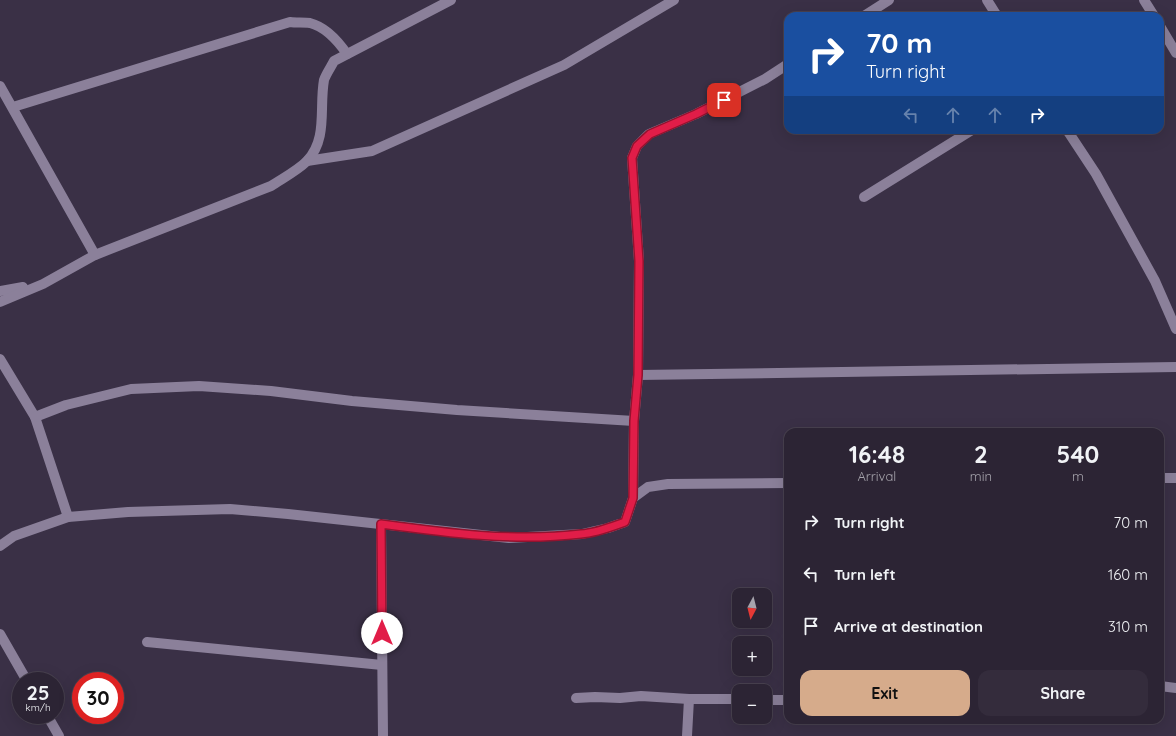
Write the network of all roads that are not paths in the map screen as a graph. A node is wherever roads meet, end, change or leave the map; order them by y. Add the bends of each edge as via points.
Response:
1 (452, 0) edge
2 (674, 0) edge
3 (889, 0) edge
4 (987, 0) edge
5 (1144, 0) edge
6 (434, 4) edge
7 (870, 12) edge
8 (994, 12) edge
9 (1152, 12) edge
10 (1164, 33) edge
11 (1176, 53) edge
12 (347, 54) junction
13 (784, 67) edge
14 (0, 86) edge
15 (13, 107) junction
16 (966, 134) edge
17 (1070, 134) edge
18 (307, 161) junction
19 (864, 197) dead end
20 (95, 255) junction
21 (43, 284) junction
22 (0, 291) edge
23 (0, 302) edge
24 (1176, 329) edge
25 (0, 359) edge
26 (1176, 366) edge
27 (638, 375) junction
28 (35, 418) junction
29 (634, 421) junction
30 (1164, 478) edge
31 (1176, 478) edge
32 (784, 483) edge
33 (633, 498) junction
34 (68, 518) junction
35 (381, 524) junction
36 (0, 546) edge
37 (0, 634) edge
38 (147, 642) dead end
39 (4, 650) edge
40 (382, 664) junction
41 (20, 672) edge
42 (1164, 686) edge
43 (1176, 688) edge
44 (576, 698) dead end
45 (689, 699) junction
46 (732, 699) edge
47 (772, 700) edge
48 (784, 700) edge
49 (52, 724) edge
50 (59, 736) edge
51 (382, 736) edge
52 (687, 736) edge

1 - 6 street
2 - 18 street via 564,65 372,151
3 - 7 street
4 - 8 street
5 - 9 street
6 - 12 street
10 - 11 street
12 - 15 street via 324,29 310,23 290,22
12 - 18 street via 334,61 324,79 322,125 317,144
13 - 27 street via 717,104 650,134 637,146 632,158 639,261
14 - 15 street
15 - 20 street
16 - 19 street
17 - 24 street via 1096,174 1155,281
18 - 20 street via 271,186
20 - 21 street
21 - 22 street
21 - 23 street
25 - 28 street
26 - 27 street
27 - 29 street
28 - 29 street via 66,405 131,389 199,386 271,391 352,402
28 - 34 street
29 - 33 street
30 - 31 street
32 - 33 street via 668,484 648,487
33 - 35 street via 625,522 582,534 508,538
34 - 35 street via 128,512 230,509
34 - 36 street via 14,536
35 - 40 street
37 - 39 street
38 - 40 street
39 - 41 street
40 - 51 street
42 - 43 street
44 - 45 street via 641,696
45 - 46 street
45 - 52 street
47 - 48 street
49 - 50 street

